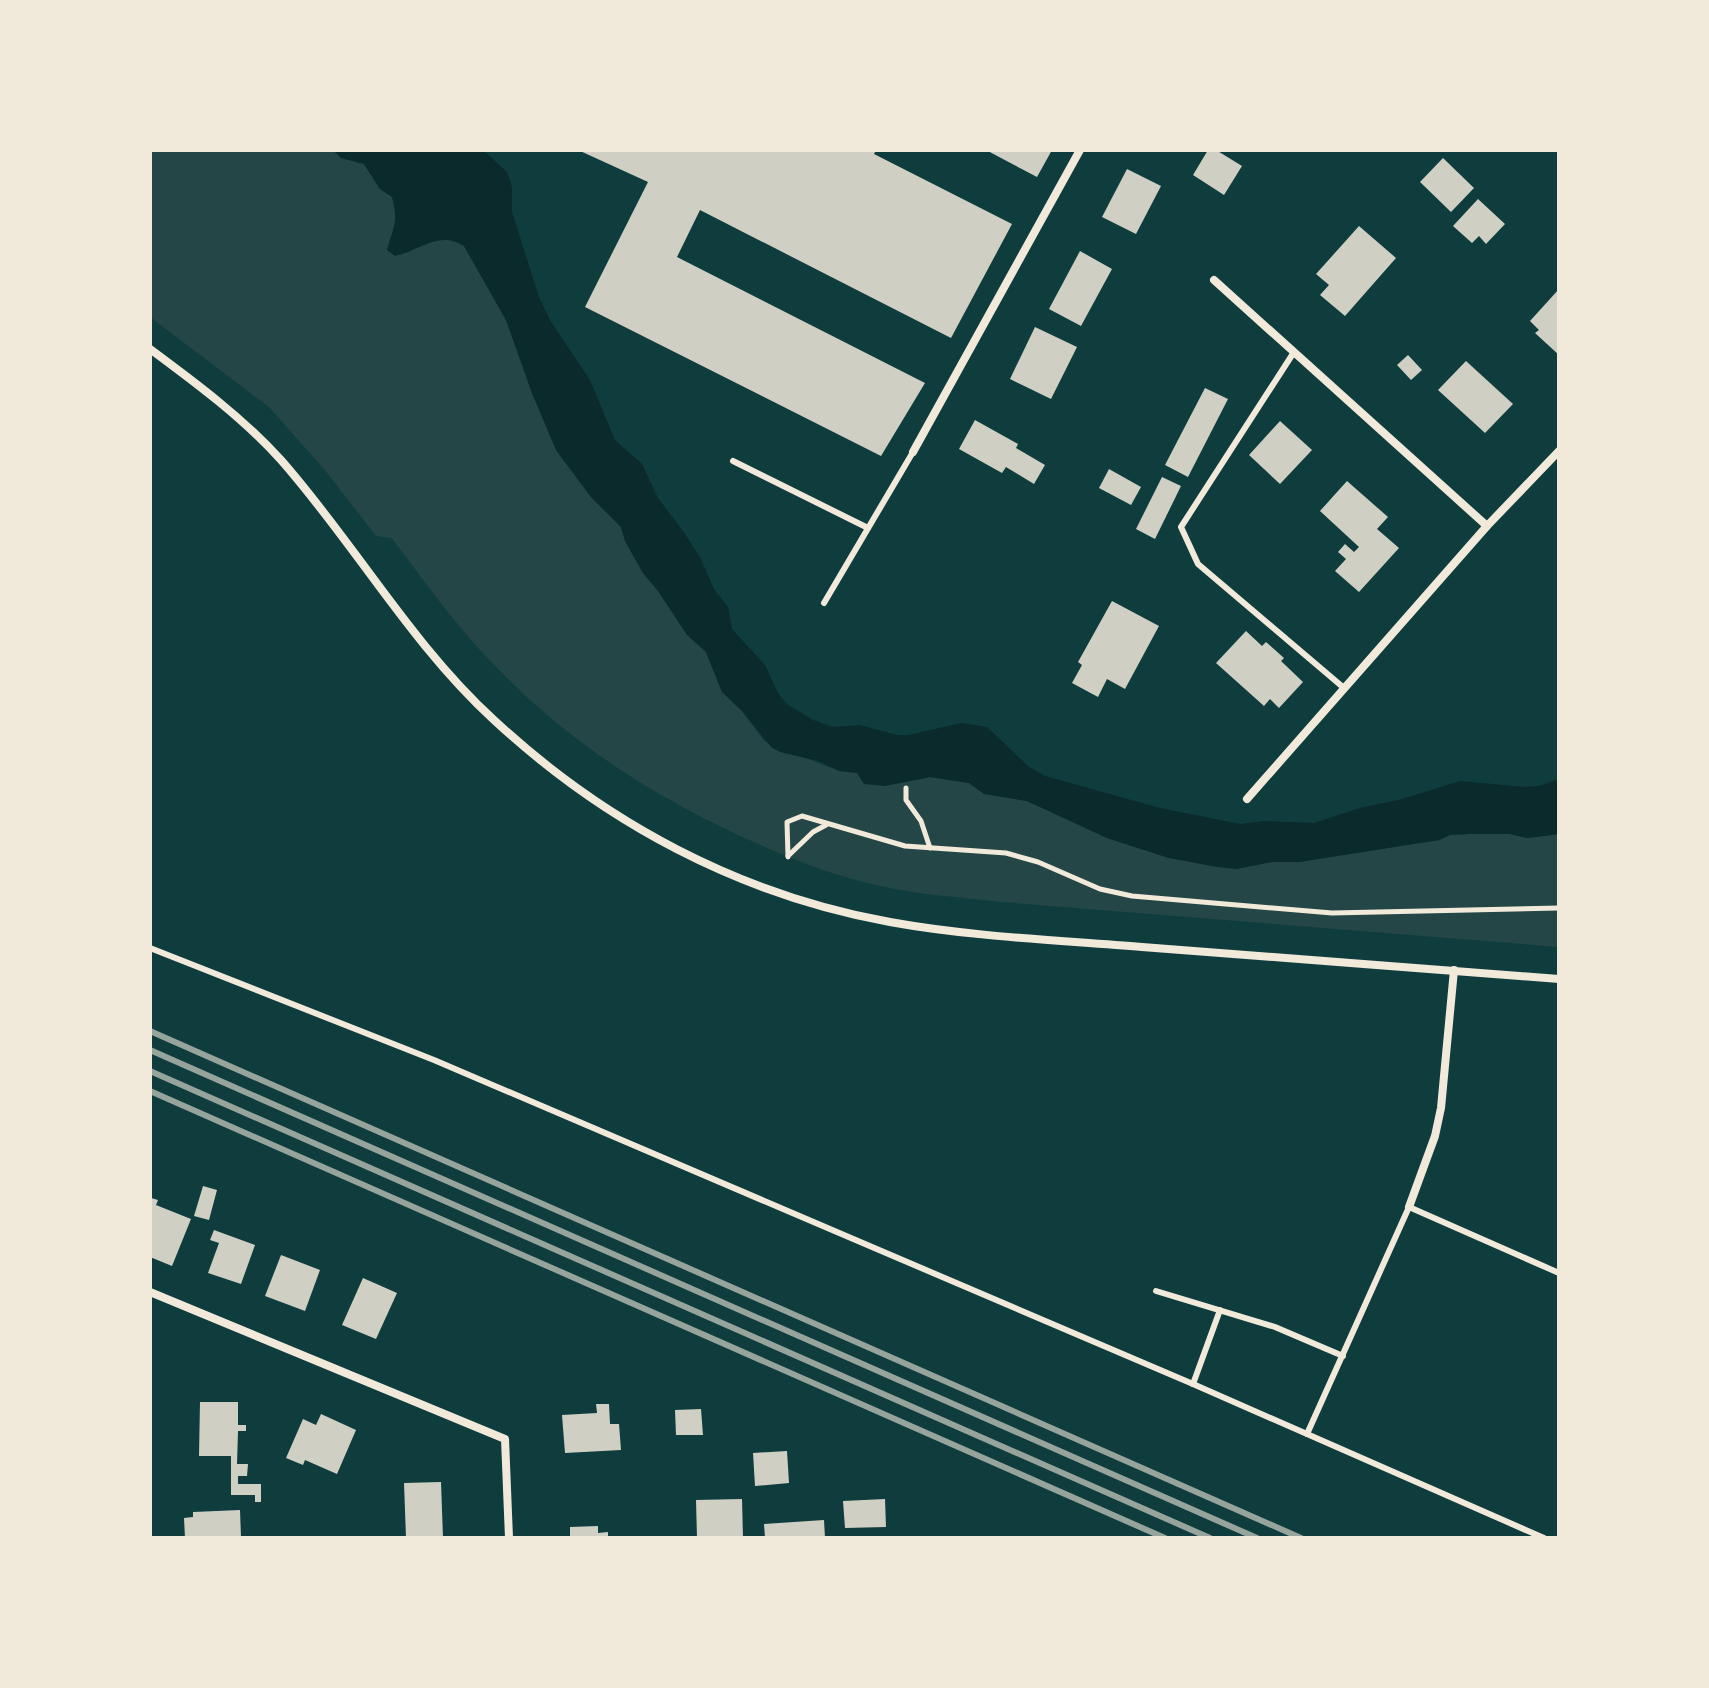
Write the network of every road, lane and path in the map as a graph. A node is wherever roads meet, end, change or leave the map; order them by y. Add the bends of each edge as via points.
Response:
1 (1080, 150) edge
2 (1214, 280) dead end
3 (150, 349) edge
4 (1294, 352) junction
5 (1559, 451) edge
6 (913, 452) joint
7 (733, 461) dead end
8 (1487, 526) junction
9 (868, 528) junction
10 (824, 603) dead end
11 (1344, 688) junction
12 (906, 788) dead end
13 (1247, 799) dead end
14 (835, 826) junction
15 (930, 848) junction
16 (1559, 908) edge
17 (150, 948) edge
18 (1454, 970) junction
19 (1559, 979) edge
20 (1409, 1207) junction
21 (1559, 1273) edge
22 (1156, 1291) dead end
23 (150, 1292) edge
24 (1220, 1310) junction
25 (1343, 1356) junction
26 (1193, 1384) junction
27 (1307, 1434) junction
28 (509, 1538) edge
29 (1544, 1538) edge

1 - 6 street
2 - 4 street
3 - 18 street via 279,458 420,640 494,720 588,798 708,865 811,903 917,926
4 - 8 street
4 - 11 lane via 1181,527 1198,564
5 - 8 street
6 - 9 lane
7 - 9 lane
8 - 11 street
9 - 10 lane
11 - 13 street
12 - 15 path via 906,800 921,821
14 - 14 path via 802,816 787,822 788,857 819,827
14 - 15 path via 889,843
15 - 16 path via 1006,853 1107,891 1165,900 1349,914
17 - 26 lane via 434,1060
18 - 19 street
18 - 20 street via 1441,1108
20 - 21 lane
20 - 25 lane
22 - 24 lane
23 - 28 street via 505,1439
24 - 25 lane
24 - 26 lane
25 - 27 lane
26 - 27 lane
27 - 29 lane

